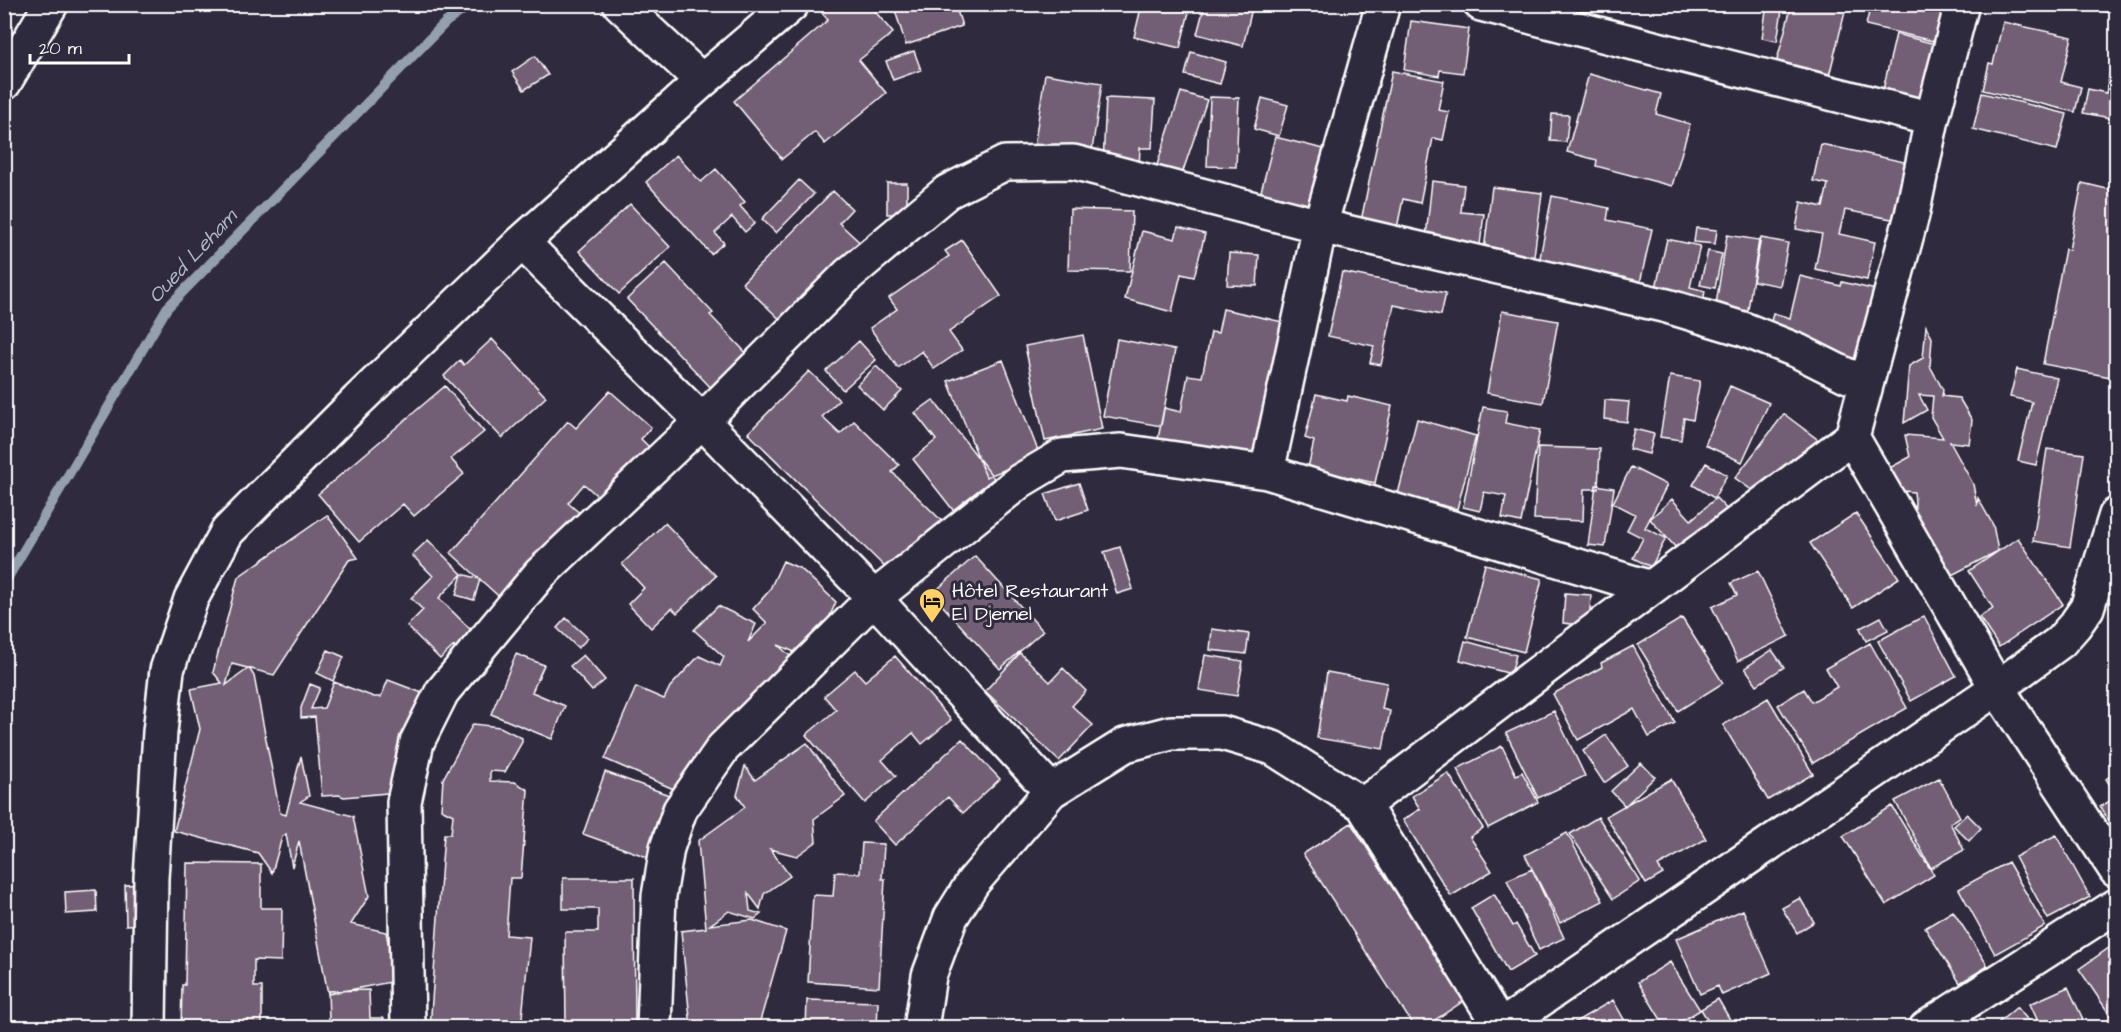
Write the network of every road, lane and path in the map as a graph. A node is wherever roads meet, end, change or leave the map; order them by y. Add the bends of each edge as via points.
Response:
1 (51, 4) edge
2 (620, 4) edge
3 (792, 4) edge
4 (1383, 4) edge
5 (1481, 4) edge
6 (1962, 4) edge
7 (702, 81) junction
8 (4, 83) edge
9 (1932, 118) junction
10 (1320, 226) junction
11 (522, 243) junction
12 (1867, 379) junction
13 (702, 421) junction
14 (1852, 437) junction
15 (1267, 472) junction
16 (2116, 515) edge
17 (1651, 588) junction
18 (874, 598) junction
19 (1997, 688) junction
20 (1051, 791) junction
21 (1363, 805) junction
22 (2116, 870) edge
23 (2116, 906) edge
24 (1500, 1027) edge
25 (149, 1028) edge
26 (408, 1028) edge
27 (654, 1028) edge
28 (921, 1028) edge
29 (1926, 1028) edge

1 - 8 street
2 - 7 street
3 - 7 street
4 - 10 street
5 - 9 street
6 - 9 street
7 - 11 street
9 - 12 street via 1912,215
10 - 12 street via 1667,306 1743,329 1848,376
10 - 13 street via 1073,162 1005,163 948,192 849,274
10 - 15 street
11 - 13 street
11 - 25 street via 227,532 191,599 167,670 159,732 151,878
12 - 14 street
13 - 18 street
13 - 26 street via 540,574 442,692 417,742 404,802
14 - 17 street
14 - 19 street
15 - 17 street
15 - 18 street via 1121,451 1062,456 1020,482
16 - 19 street via 2087,608 2076,625 2060,642
17 - 21 street
18 - 20 street
18 - 27 street via 723,748 680,810 667,848 659,896
19 - 22 street
19 - 24 street
20 - 21 street via 1125,745 1171,733 1222,733 1274,748
20 - 28 street via 973,882 951,917 929,975
21 - 24 street
23 - 29 street

